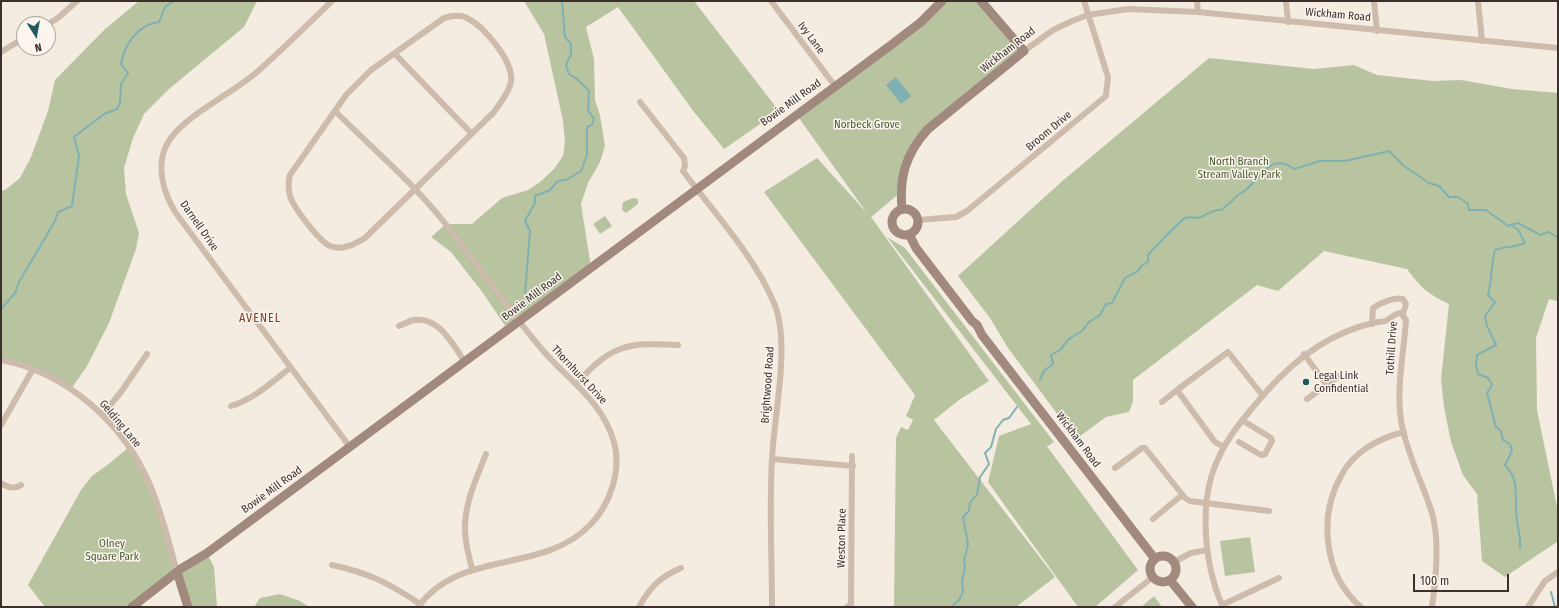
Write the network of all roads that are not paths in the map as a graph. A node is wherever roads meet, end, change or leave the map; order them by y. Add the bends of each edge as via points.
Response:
1 (76, 1) edge
2 (332, 1) edge
3 (771, 1) edge
4 (942, 1) edge
5 (981, 1) edge
6 (1084, 1) edge
7 (1197, 1) edge
8 (1286, 1) edge
9 (1374, 1) edge
10 (1478, 1) edge
11 (1198, 12) junction
12 (1088, 15) junction
13 (56, 19) edge
14 (1288, 22) junction
15 (1377, 31) junction
16 (1012, 37) junction
17 (1482, 41) junction
18 (16, 43) edge
19 (1558, 48) edge
20 (1024, 51) junction
21 (1, 52) edge
22 (395, 54) junction
23 (1012, 61) junction
24 (835, 86) junction
25 (640, 102) dead end
26 (335, 111) junction
27 (471, 133) junction
28 (414, 188) junction
29 (697, 189) junction
30 (902, 209) junction
31 (918, 220) junction
32 (909, 234) junction
33 (1402, 314) junction
34 (520, 322) junction
35 (1372, 324) junction
36 (400, 326) dead end
37 (678, 345) dead end
38 (147, 354) dead end
39 (1304, 354) junction
40 (1, 360) edge
41 (465, 362) junction
42 (290, 368) junction
43 (33, 369) junction
44 (1339, 376) dead end
45 (576, 384) junction
46 (1326, 384) junction
47 (1177, 390) junction
48 (1263, 396) junction
49 (1307, 399) dead end
50 (1162, 402) dead end
51 (231, 406) dead end
52 (102, 415) junction
53 (1242, 420) junction
54 (1, 425) edge
55 (1404, 432) junction
56 (1239, 442) dead end
57 (1224, 447) junction
58 (350, 448) junction
59 (486, 454) dead end
60 (852, 456) dead end
61 (772, 459) junction
62 (853, 466) junction
63 (1115, 468) dead end
64 (1, 484) edge
65 (21, 485) dead end
66 (1182, 495) junction
67 (1207, 503) junction
68 (1269, 511) dead end
69 (1153, 519) dead end
70 (1207, 550) junction
71 (1155, 560) junction
72 (1174, 562) junction
73 (332, 565) dead end
74 (681, 568) dead end
75 (472, 569) junction
76 (177, 572) junction
77 (1558, 572) edge
78 (1153, 577) junction
79 (1279, 578) dead end
80 (1170, 580) junction
81 (419, 606) edge
82 (1222, 606) edge
83 (132, 607) edge
84 (188, 607) edge
85 (639, 607) edge
86 (772, 607) edge
87 (847, 607) edge
88 (1115, 607) edge
89 (1192, 607) edge
90 (1361, 607) edge
91 (1432, 607) edge
92 (1528, 607) edge

1 - 13 street
2 - 42 street, Darnell Drive via 256,72 176,130 165,148 163,158 162,182 176,212
3 - 24 street, Ivy Lane
4 - 24 street, Bowie Mill Road via 921,22
5 - 16 street
6 - 12 street, Broom Drive
7 - 11 street
8 - 14 street
9 - 15 street
10 - 17 street
11 - 12 street, Wickham Road via 1128,9
11 - 14 street, Wickham Road
12 - 20 street, Wickham Road via 1063,25
12 - 31 street, Broom Drive via 1108,77 1106,96 968,212 956,217
14 - 15 street, Wickham Road
15 - 17 street, Wickham Road
16 - 20 street
16 - 23 street via 1015,52
17 - 19 street, Wickham Road
18 - 21 street
20 - 23 street, Wickham Road
22 - 26 street via 371,70 346,95
22 - 27 street
22 - 27 street via 444,18 463,16 480,28 504,55 511,82 499,105
23 - 30 street, Wickham Road via 918,140 910,153 904,173
24 - 29 street, Bowie Mill Road
25 - 29 street, Brightwood Road via 684,158 686,166 683,171
26 - 28 street, Thornhurst Drive
26 - 28 street via 298,162 288,183 290,198 320,240 331,246 352,246 365,238
27 - 28 street
28 - 34 street, Thornhurst Drive via 444,220
29 - 34 street, Bowie Mill Road
29 - 61 street, Brightwood Road via 743,250 774,304 782,360
30 - 31 street via 913,211
30 - 32 street via 895,213 892,225 897,232
31 - 32 street via 917,228
32 - 71 street, Wickham Road via 916,248 972,321 972,326 982,335
33 - 35 street, Tothill Drive via 1397,313 1386,321
33 - 35 street via 1406,304 1403,299 1388,301 1373,308
33 - 55 street, Tothill Drive via 1406,320 1399,393
34 - 41 street, Bowie Mill Road
34 - 45 street, Thornhurst Drive via 547,355
35 - 39 street, Tothill Drive via 1350,329
36 - 41 street via 414,320 427,321 439,328
37 - 45 street via 648,344 619,348 604,357
38 - 52 street
39 - 46 street
39 - 48 street, Tothill Drive
40 - 43 street, Gelding Lane
41 - 58 street, Bowie Mill Road
42 - 51 street via 257,393
42 - 58 street, Darnell Drive
43 - 52 street, Gelding Lane via 71,389
43 - 54 street
44 - 46 street
45 - 75 street, Thornhurst Drive via 606,420 614,442 615,472 609,496 603,507 591,525 561,547
46 - 49 street
47 - 48 street via 1228,352
47 - 50 street
47 - 57 street via 1216,442
48 - 53 street, Tothill Drive
52 - 76 street, Gelding Lane via 129,447 150,484
53 - 56 street via 1272,441 1265,454 1261,455
53 - 57 street, Tothill Drive
55 - 90 street via 1385,436 1352,461 1341,476 1331,504 1327,522 1332,565 1350,598
55 - 91 street, Tothill Drive via 1432,514 1436,534
57 - 67 street, Tothill Drive via 1212,474
58 - 76 street, Bowie Mill Road via 207,553
59 - 75 street via 466,514 466,540
60 - 62 street, Weston Place
61 - 62 street
61 - 86 street, Brightwood Road
62 - 87 street, Weston Place via 851,604
63 - 66 street via 1145,448
64 - 65 street via 9,488
66 - 67 street via 1190,501
66 - 69 street
67 - 68 street
67 - 70 street, Tothill Drive
70 - 72 street via 1191,553
70 - 82 street, Tothill Drive
71 - 72 street via 1163,556 1171,558
71 - 78 street via 1151,568
72 - 80 street via 1175,573
73 - 81 street via 378,578 395,587
74 - 85 street via 664,576 644,597
75 - 81 street, Thornhurst Drive via 442,583
76 - 83 street, Bowie Mill Road
76 - 84 street
77 - 92 street via 1545,581
78 - 80 street via 1161,581
78 - 88 street
79 - 82 street
80 - 89 street

